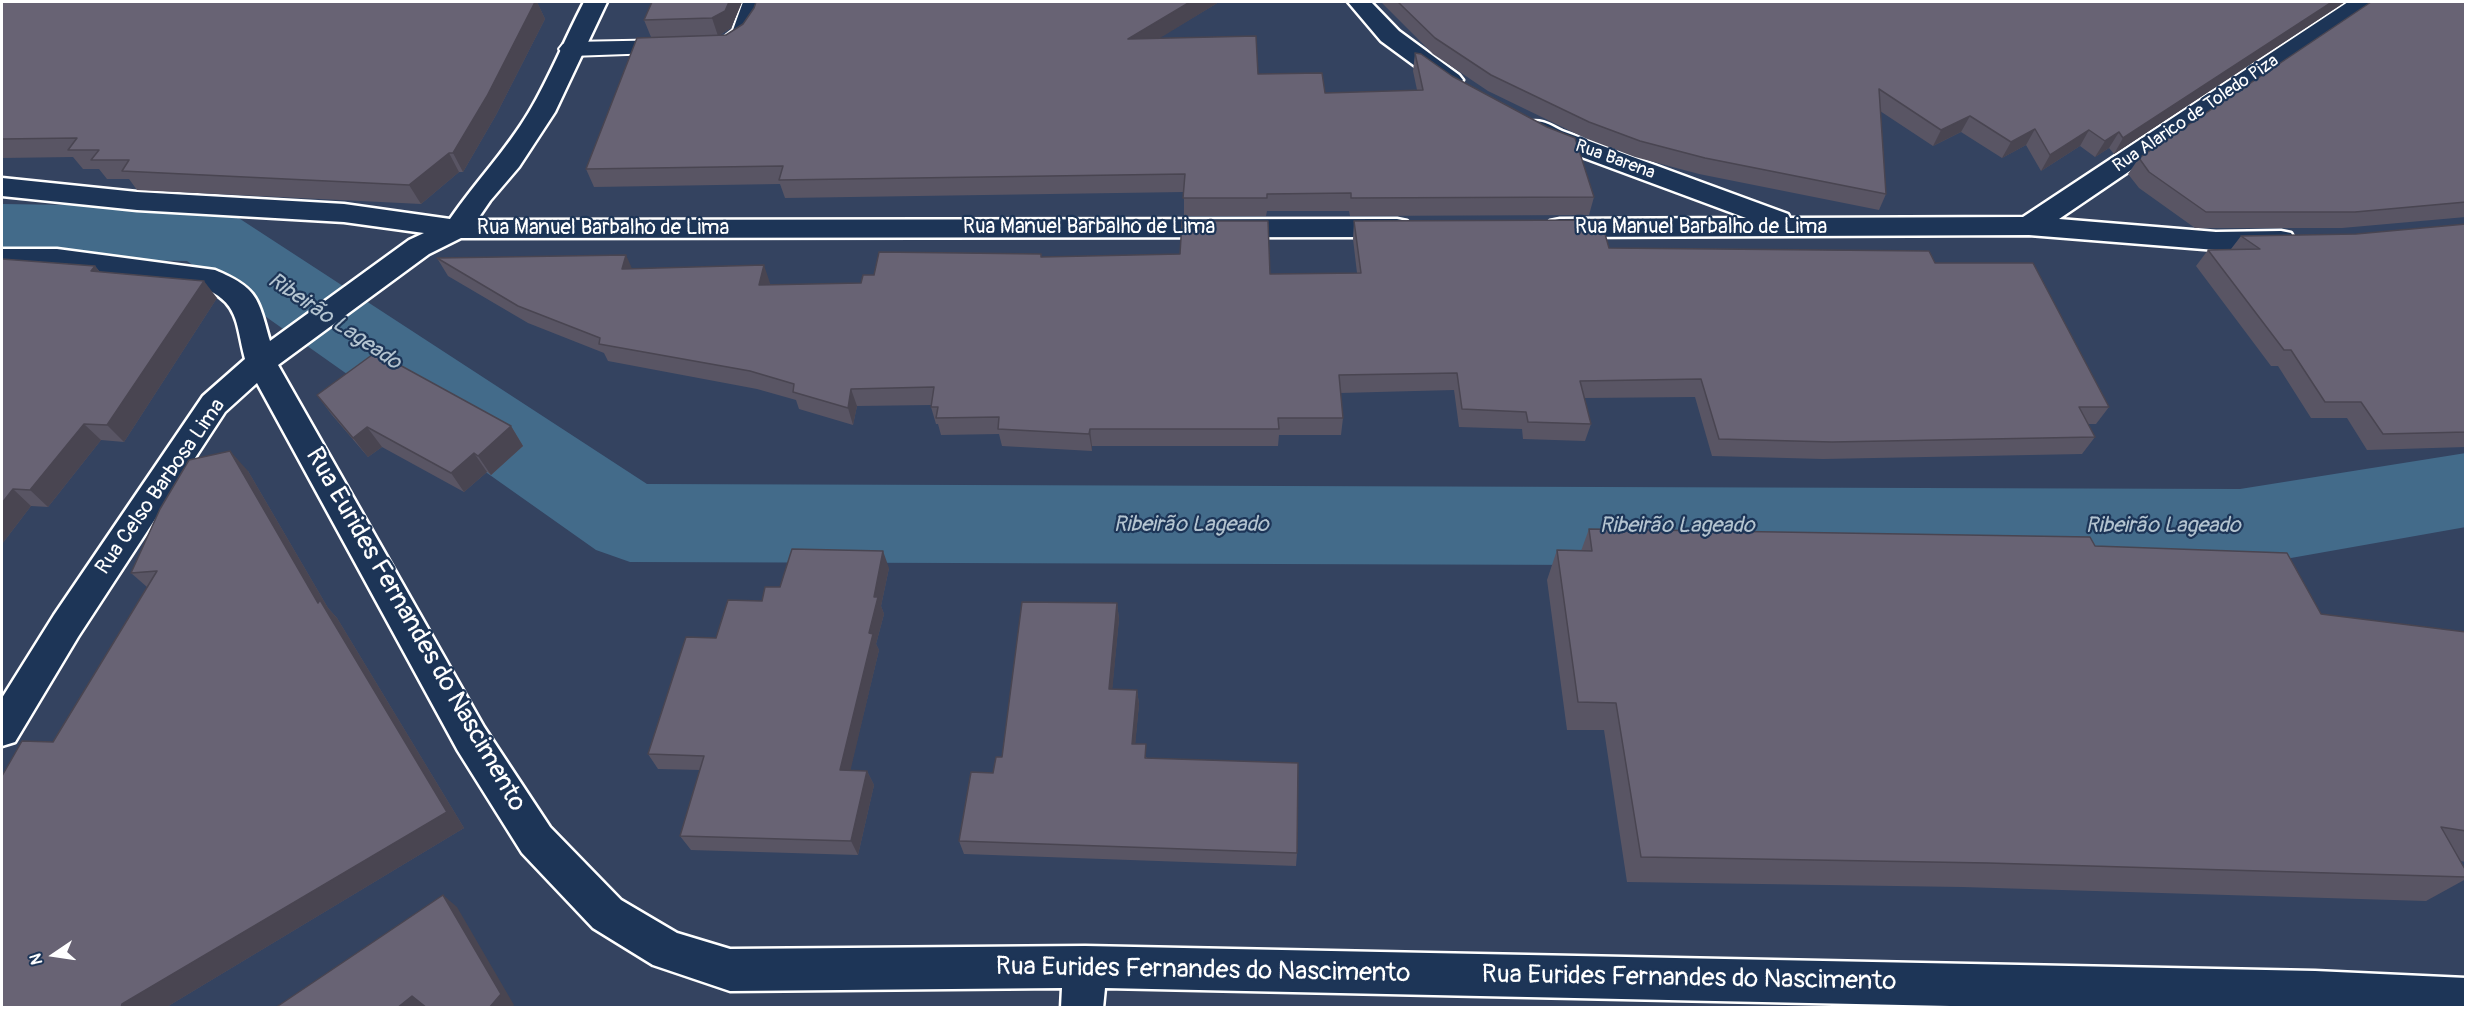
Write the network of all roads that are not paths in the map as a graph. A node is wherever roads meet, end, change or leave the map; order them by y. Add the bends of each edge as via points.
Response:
1 (594, 2) edge
2 (754, 2) edge
3 (1359, 2) edge
4 (2363, 2) edge
5 (571, 48) junction
6 (1469, 93) edge
7 (1511, 115) edge
8 (2, 187) edge
9 (2029, 226) junction
10 (1428, 228) edge
11 (1535, 228) edge
12 (1799, 228) junction
13 (457, 229) junction
14 (2307, 240) edge
15 (2, 258) edge
16 (261, 362) junction
17 (2, 730) edge
18 (1085, 967) junction
19 (2466, 999) edge
20 (2319, 1000) edge
21 (1083, 1008) edge

1 - 5 street
2 - 5 lane via 743,34 735,41 705,46
3 - 6 street via 1390,36
4 - 9 street, Rua Alarico de Toledo Piza
5 - 13 street via 542,112
7 - 12 street, Rua Barena via 1553,136
8 - 13 street, Rua Manuel Barbalho de Lima via 138,201 344,213
9 - 12 street, Rua Manuel Barbalho de Lima
9 - 14 street, Rua Manuel Barbalho de Lima via 2216,241
10 - 13 street, Rua Manuel Barbalho de Lima
11 - 12 street, Rua Manuel Barbalho de Lima
13 - 16 street, Rua Celso Barbosa Lima via 419,247
15 - 16 street, Rua Eurides Fernandes do Nascimento via 57,259 205,277 229,287 244,301
16 - 17 street, Rua Celso Barbosa Lima via 214,404 66,626
16 - 18 street, Rua Eurides Fernandes do Nascimento via 471,739 536,840 607,914 668,951 730,970
18 - 20 street, Rua Eurides Fernandes do Nascimento
18 - 21 street
19 - 20 street, Rua Eurides Fernandes do Nascimento

